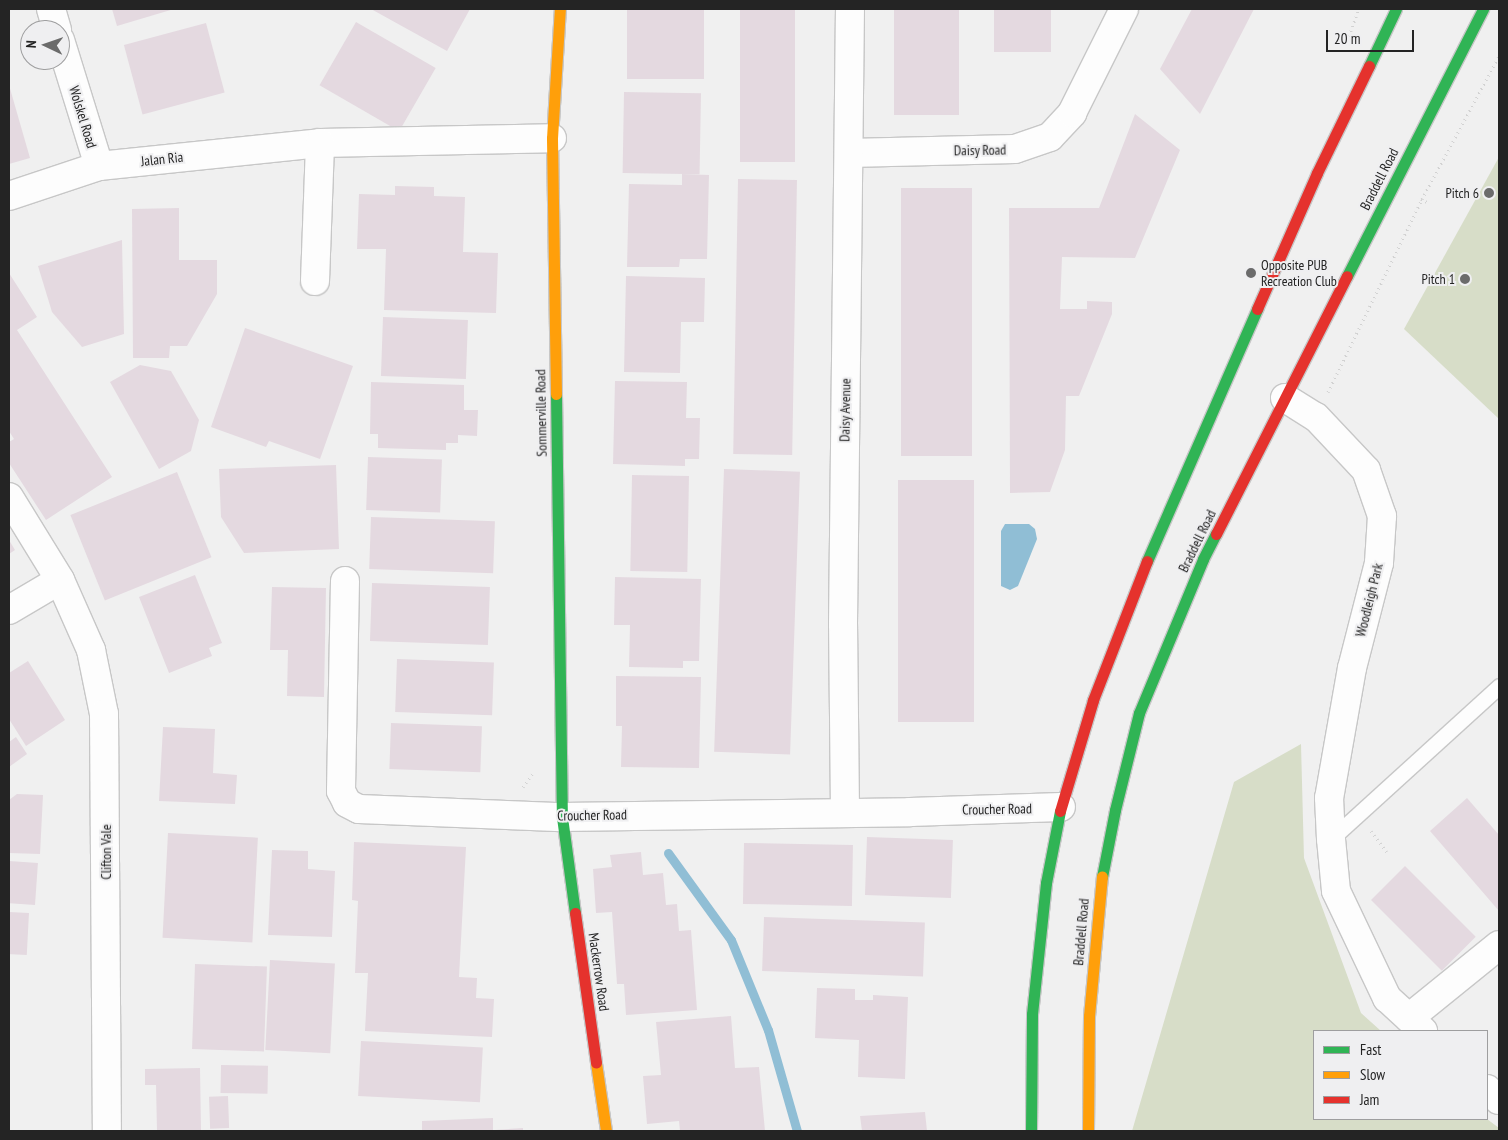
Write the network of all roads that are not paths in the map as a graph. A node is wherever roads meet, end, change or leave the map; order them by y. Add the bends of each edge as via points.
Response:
1 (560, 9) edge
2 (850, 9) edge
3 (1124, 9) edge
4 (1396, 9) edge
5 (1483, 9) edge
6 (69, 70) edge
7 (552, 138) junction
8 (320, 143) junction
9 (849, 153) junction
10 (99, 166) junction
11 (9, 196) edge
12 (315, 281) dead end
13 (1285, 398) junction
14 (9, 497) edge
15 (60, 580) junction
16 (345, 581) dead end
17 (9, 610) edge
18 (1499, 686) edge
19 (1061, 807) junction
20 (845, 812) junction
21 (562, 817) junction
22 (1331, 839) junction
23 (1499, 945) edge
24 (1416, 1025) edge
25 (1488, 1090) edge
26 (1499, 1100) edge
27 (1031, 1129) edge
28 (106, 1131) edge
29 (606, 1131) edge
30 (1016, 1131) edge
31 (1088, 1131) edge

1 - 7 main road, Sommerville Road
2 - 9 street, Daisy Avenue
3 - 9 street, Daisy Road via 1072,113 1050,137 1015,149
4 - 19 main road via 1317,173 1157,534 1093,700
5 - 13 main road, Braddell Road
6 - 10 street, Wolskel Road
7 - 8 street, Jalan Ria
7 - 21 main road, Sommerville Road
8 - 10 street, Jalan Ria
8 - 12 street
9 - 20 street, Daisy Avenue via 843,624
10 - 11 street, Jalan Ria
13 - 22 street, Woodleigh Park via 1316,417 1366,470 1382,516 1379,562 1352,668 1329,798
13 - 31 main road, Braddell Road via 1203,559 1139,714 1101,883 1089,1016
14 - 15 street, Clifton Vale
15 - 17 street
15 - 28 street, Clifton Vale via 91,650 104,714
16 - 21 street, Croucher Road via 341,791 347,803 359,809
18 - 22 lane
19 - 20 street, Croucher Road
19 - 27 main road via 1046,883 1032,1014
20 - 21 street, Croucher Road
21 - 29 main road, Mackerrow Road
22 - 24 street, Woodleigh Park via 1336,891 1387,998
23 - 24 street, Woodleigh Park
25 - 26 street
27 - 30 lane

